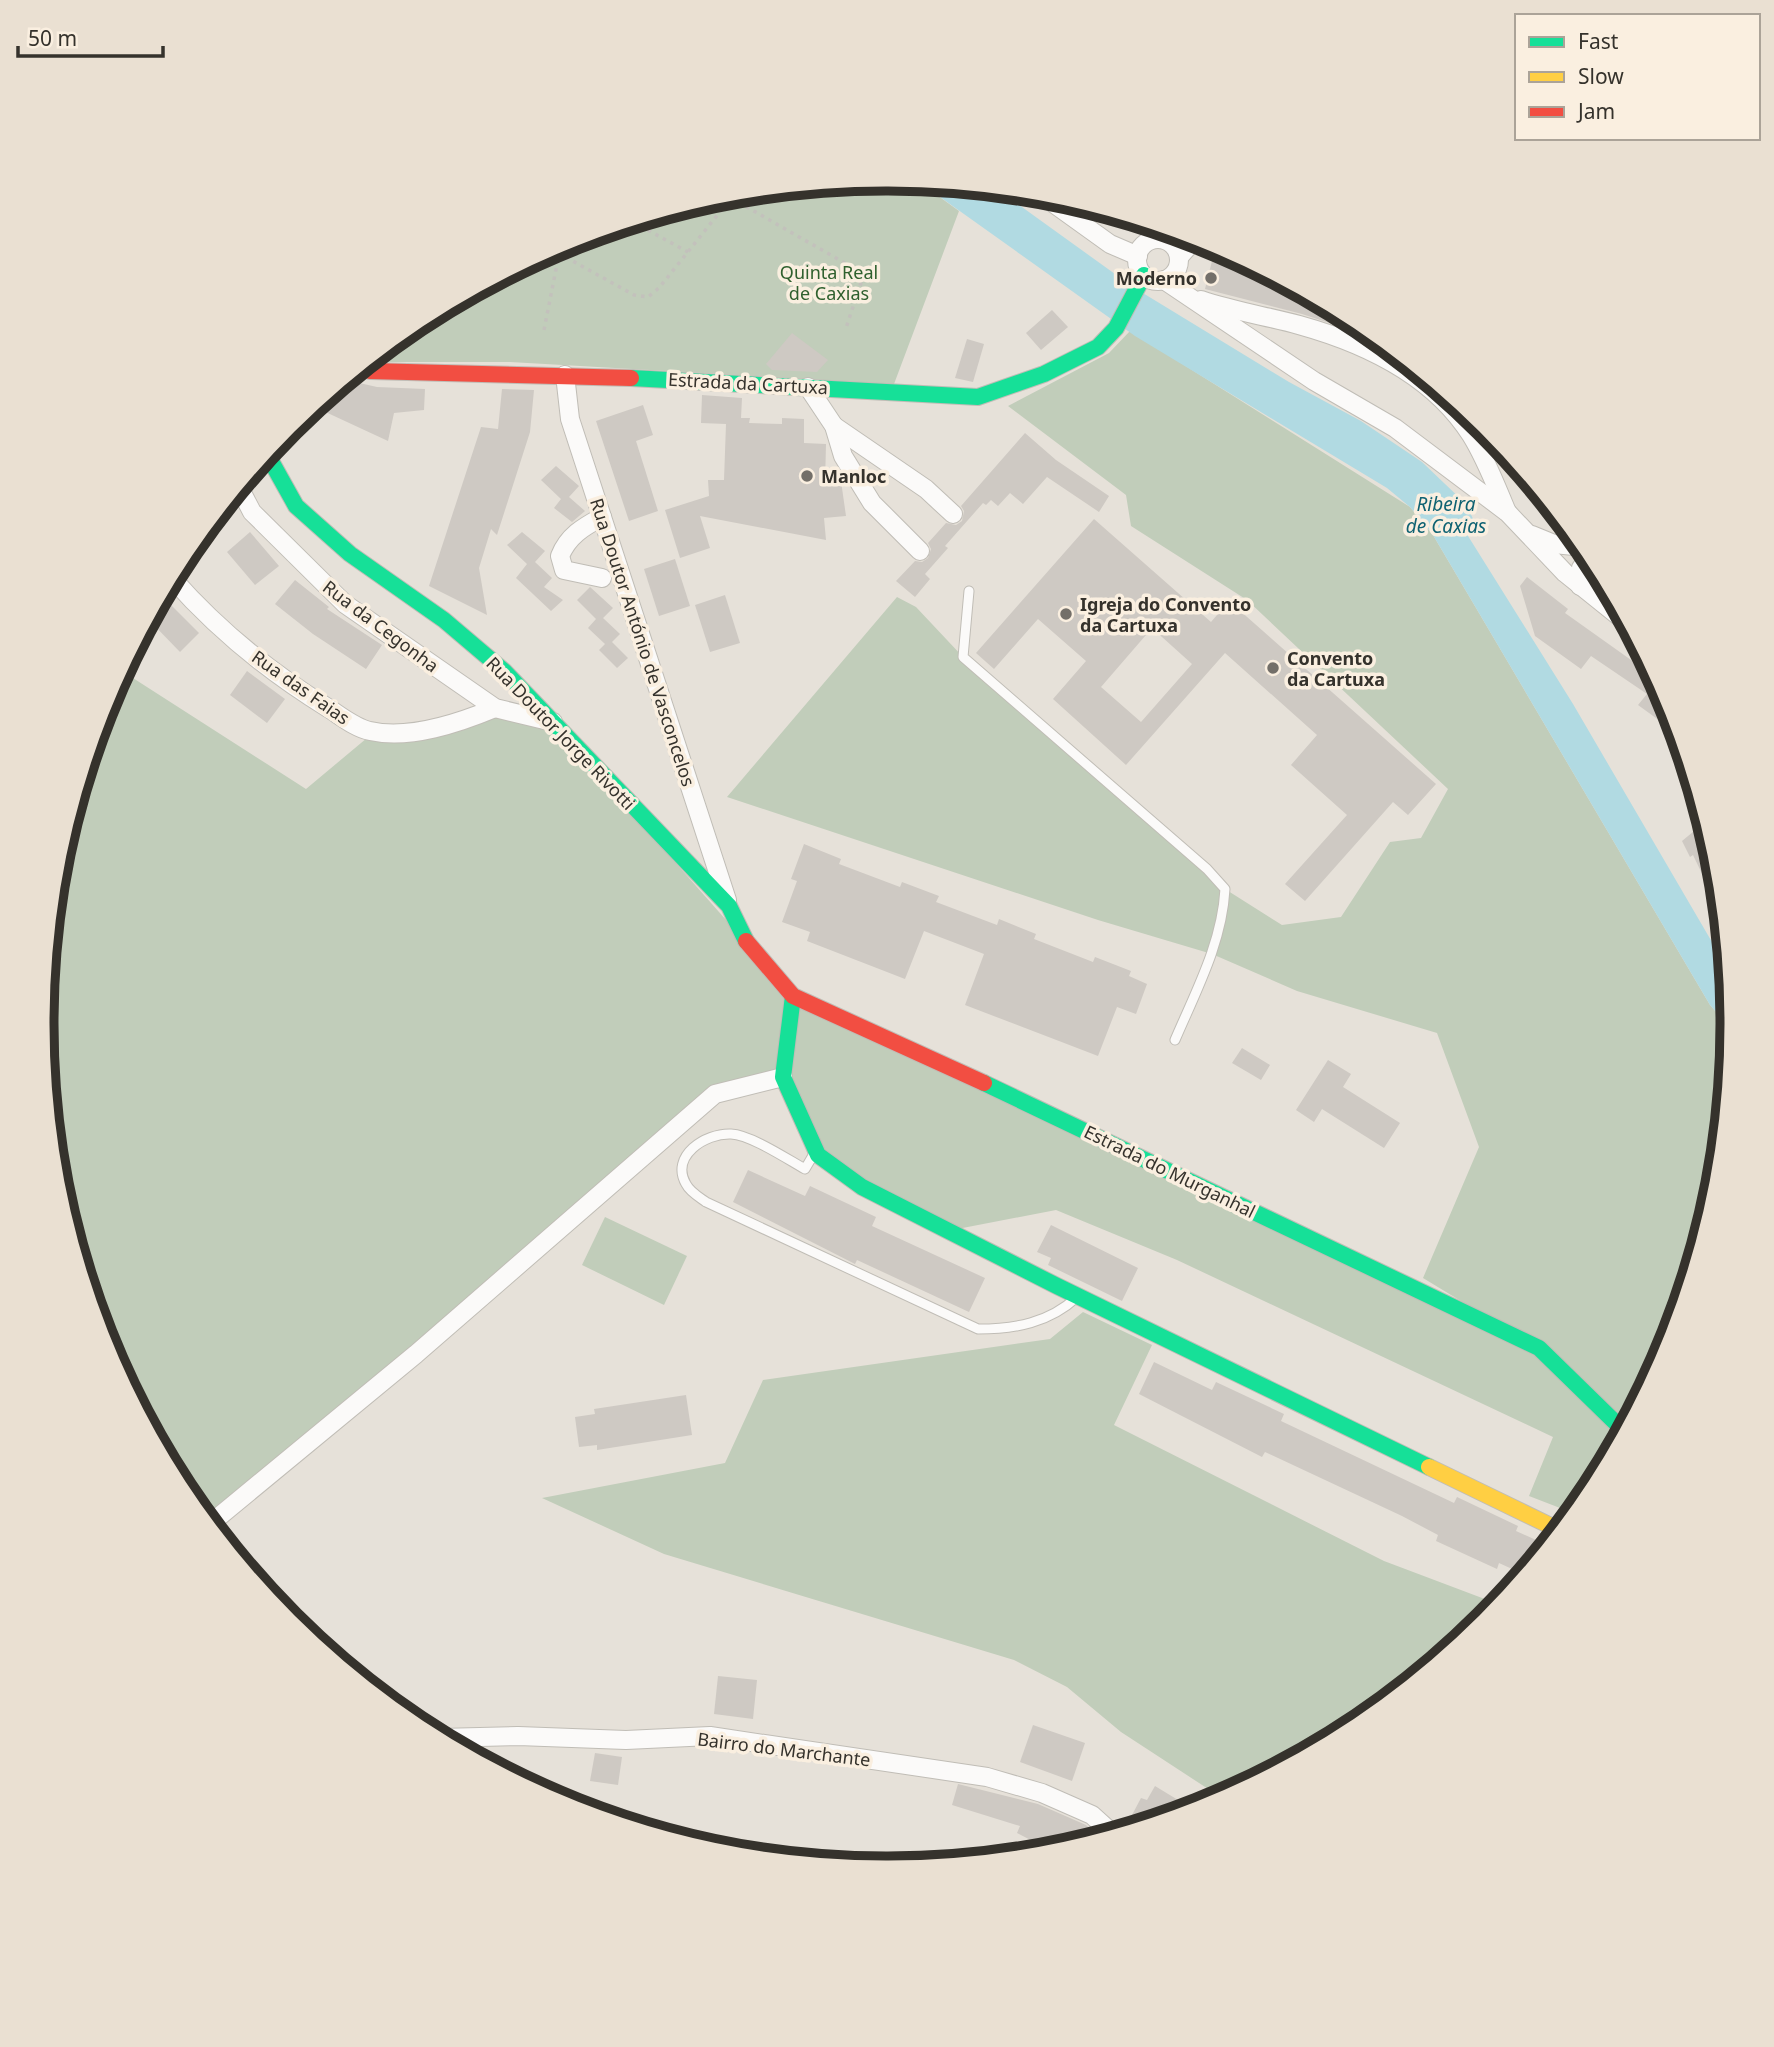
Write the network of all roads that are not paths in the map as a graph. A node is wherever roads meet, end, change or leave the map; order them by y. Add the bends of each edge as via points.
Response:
1 (1061, 210) edge
2 (1177, 245) edge
3 (1138, 256) junction
4 (1141, 280) junction
5 (1164, 280) junction
6 (1181, 293) junction
7 (1256, 315) junction
8 (1245, 337) junction
9 (1400, 368) edge
10 (370, 371) edge
11 (565, 375) junction
12 (808, 387) junction
13 (1459, 419) edge
14 (834, 426) junction
15 (272, 463) edge
16 (1488, 467) junction
17 (1466, 481) junction
18 (244, 495) edge
19 (1508, 513) junction
20 (953, 514) dead end
21 (602, 517) junction
22 (1526, 532) junction
23 (1568, 545) edge
24 (920, 551) dead end
25 (1582, 566) edge
26 (602, 578) dead end
27 (179, 586) edge
28 (1580, 586) junction
29 (969, 591) dead end
30 (1609, 609) edge
31 (495, 708) junction
32 (553, 722) junction
33 (729, 906) junction
34 (793, 996) junction
35 (1175, 1040) dead end
36 (783, 1077) junction
37 (816, 1150) junction
38 (1078, 1297) junction
39 (1617, 1424) edge
40 (217, 1518) edge
41 (1551, 1526) edge
42 (459, 1737) edge
43 (1106, 1827) edge

1 - 3 street via 1110,244
2 - 3 street via 1154,239 1143,245
2 - 5 street via 1176,271
3 - 4 street
4 - 5 street
4 - 12 street, Estrada da Cartuxa via 1116,328 1098,347 1044,374 978,397
5 - 6 street
6 - 7 street
6 - 8 street
7 - 8 street via 1242,321
7 - 9 street via 1360,346
8 - 17 street via 1395,428
10 - 11 street, Estrada da Cartuxa
11 - 12 street, Estrada da Cartuxa
11 - 21 street, Rua Doutor António de Vasconcelos via 570,419
12 - 14 street
13 - 16 street
14 - 20 street via 926,489
14 - 24 street via 843,456 872,503
15 - 32 street, Rua Doutor Jorge Rivotti via 296,506 351,554 444,620 504,671
16 - 17 street via 1481,483
16 - 19 street
17 - 19 street
18 - 31 street, Rua da Cegonha via 253,512 345,604
19 - 22 street
21 - 26 street via 579,529 560,556 564,570
21 - 33 street, Rua Doutor António de Vasconcelos
22 - 23 street
22 - 28 street
25 - 28 street
27 - 31 street, Rua das Faias via 275,672 369,731 400,734
28 - 30 street
29 - 35 lane via 963,657 1225,889 1224,917 1212,954
31 - 32 street, Rua da Cegonha
32 - 33 street, Rua Doutor Jorge Rivotti
33 - 34 street, Estrada do Murganhal via 744,938
34 - 36 street
34 - 39 street, Estrada do Murganhal via 1081,1128 1539,1348
36 - 37 street
36 - 40 street via 715,1094 416,1354
37 - 38 street via 862,1187
37 - 38 lane via 805,1169 732,1134 713,1137 696,1144 684,1157 682,1175 687,1187 706,1202 978,1329 1031,1324 1054,1316
38 - 41 street
42 - 43 street, Bairro do Marchante via 710,1737 988,1777 1055,1798 1092,1815

